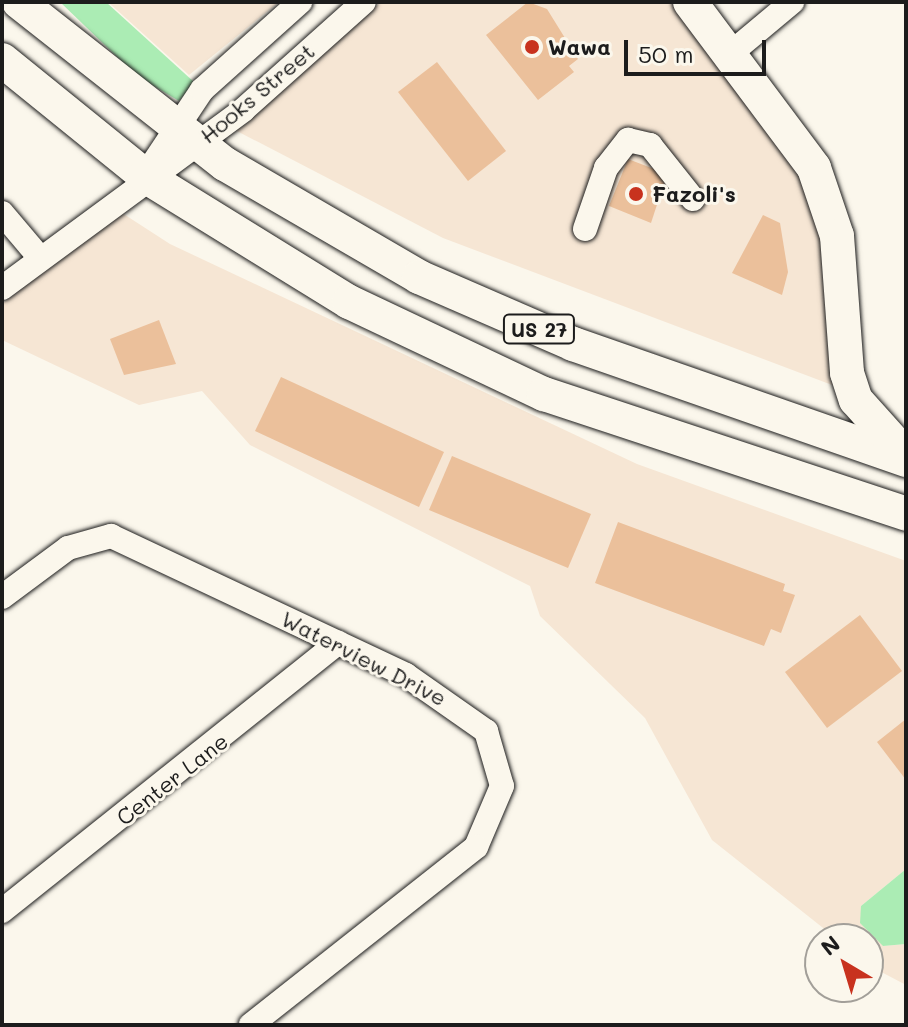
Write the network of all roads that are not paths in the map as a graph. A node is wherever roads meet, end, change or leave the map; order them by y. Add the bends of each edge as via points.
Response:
1 (19, 2) edge
2 (300, 2) edge
3 (364, 2) edge
4 (690, 2) edge
5 (792, 2) edge
6 (731, 53) junction
7 (2, 60) edge
8 (184, 136) junction
9 (145, 176) junction
10 (693, 199) dead end
11 (2, 213) edge
12 (585, 229) dead end
13 (40, 258) junction
14 (2, 288) edge
15 (906, 458) edge
16 (906, 514) edge
17 (2, 597) edge
18 (338, 643) junction
19 (2, 911) edge
20 (251, 1025) edge

1 - 8 highway, US 27
2 - 8 street, Hooks Street via 202,90
3 - 8 street, Hooks Street
4 - 6 highway
5 - 6 street
6 - 15 highway via 798,141 827,198 837,236 847,373 856,400
7 - 9 highway, US 27
8 - 9 street, Hooks Street
8 - 15 highway, US 27 via 419,277 573,344
9 - 13 street, Hooks Street
9 - 16 highway, US 27 via 349,302 544,394
10 - 12 street via 650,145 628,140 606,168
11 - 13 street
13 - 14 street, Hooks Street
17 - 18 street, Waterview Drive via 92,536 111,536
18 - 19 street, Center Lane
18 - 20 street, Waterview Drive via 477,719 495,747 502,779 492,821 464,859

